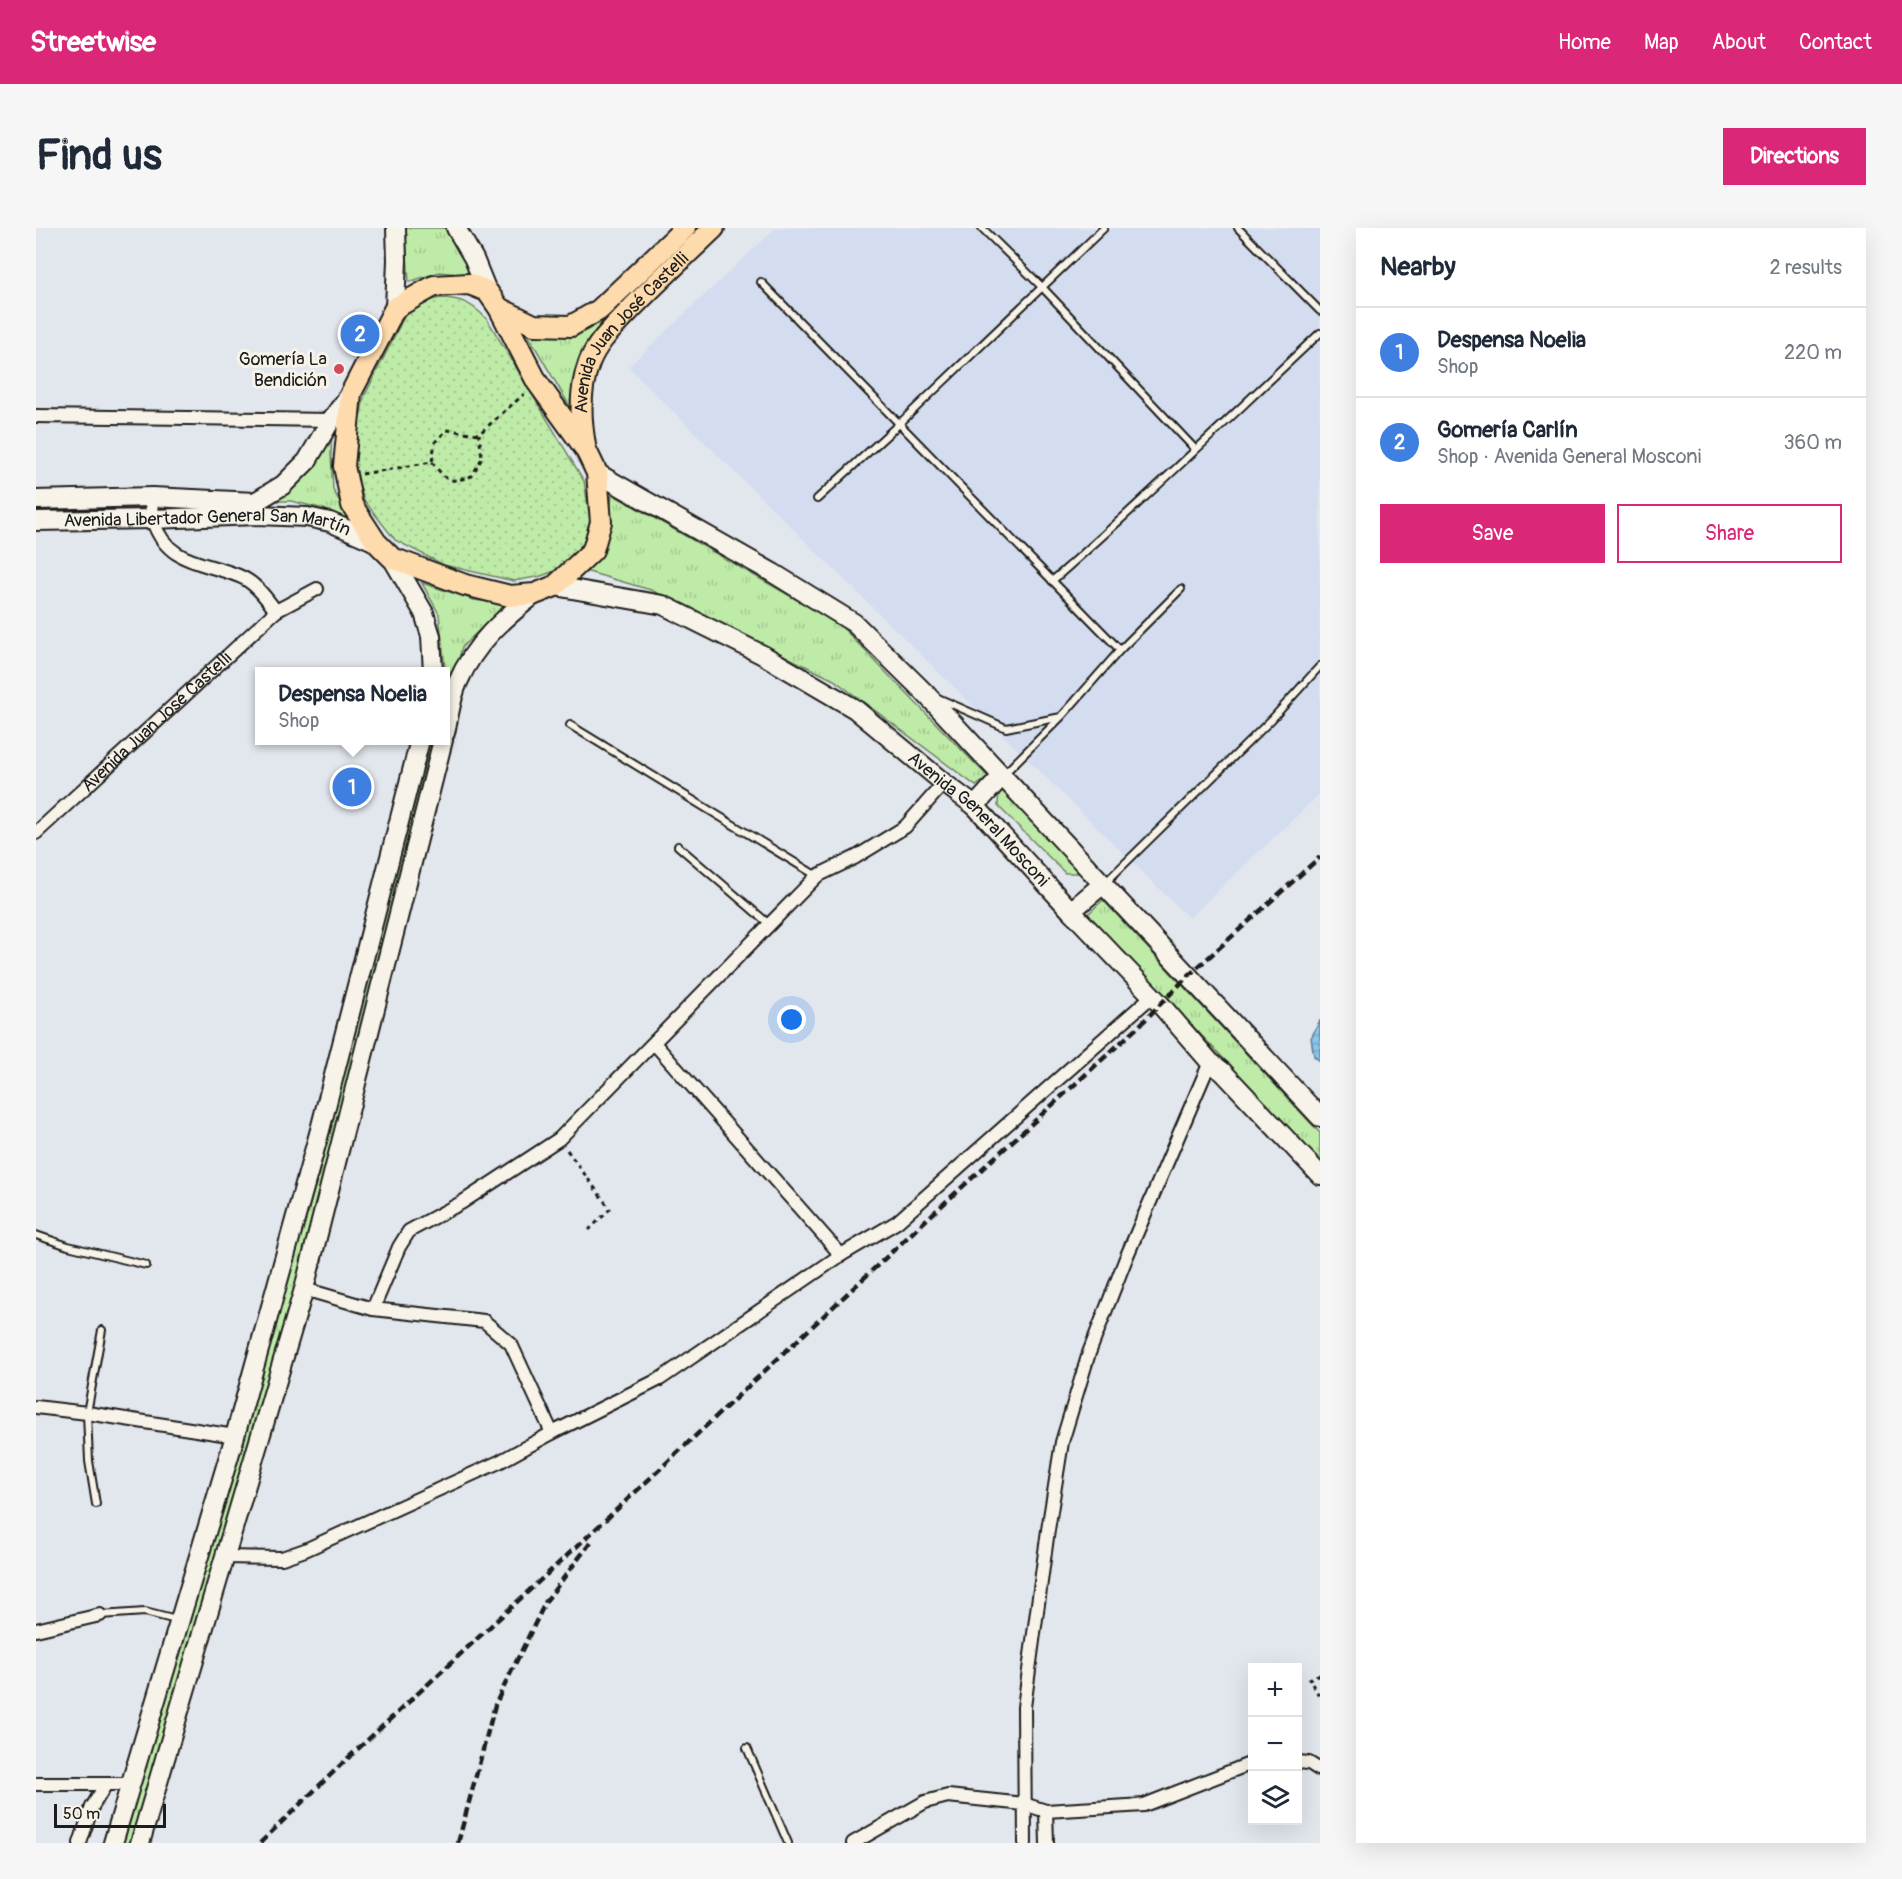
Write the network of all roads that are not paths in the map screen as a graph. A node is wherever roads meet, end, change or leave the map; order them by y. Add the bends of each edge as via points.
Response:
1 (396, 228) edge
2 (456, 228) edge
3 (685, 228) edge
4 (714, 228) edge
5 (982, 228) edge
6 (1104, 228) edge
7 (1239, 228) edge
8 (761, 282) dead end
9 (1042, 287) junction
10 (487, 291) junction
11 (395, 308) junction
12 (499, 308) junction
13 (1320, 311) edge
14 (1320, 333) edge
15 (351, 393) junction
16 (36, 416) edge
17 (332, 420) junction
18 (899, 424) junction
19 (1194, 449) junction
20 (586, 450) junction
21 (597, 473) junction
22 (152, 497) junction
23 (816, 499) dead end
24 (36, 500) edge
25 (152, 519) junction
26 (36, 520) edge
27 (376, 542) junction
28 (392, 558) junction
29 (1052, 581) junction
30 (555, 586) junction
31 (317, 589) dead end
32 (1181, 589) dead end
33 (535, 594) junction
34 (276, 611) junction
35 (1119, 650) junction
36 (1320, 666) edge
37 (433, 667) edge
38 (924, 692) junction
39 (450, 714) edge
40 (1062, 716) junction
41 (570, 725) dead end
42 (419, 745) edge
43 (442, 745) edge
44 (1002, 776) junction
45 (944, 783) junction
46 (975, 806) junction
47 (36, 833) edge
48 (678, 846) dead end
49 (817, 876) junction
50 (1103, 884) junction
51 (1071, 912) junction
52 (769, 924) junction
53 (1152, 996) junction
54 (654, 1043) junction
55 (1210, 1062) junction
56 (1320, 1117) edge
57 (1320, 1175) edge
58 (36, 1235) edge
59 (841, 1255) junction
60 (146, 1265) dead end
61 (304, 1289) junction
62 (373, 1309) junction
63 (102, 1330) dead end
64 (36, 1407) edge
65 (87, 1413) junction
66 (552, 1433) junction
67 (236, 1436) junction
68 (96, 1504) dead end
69 (225, 1557) junction
70 (100, 1616) joint
71 (180, 1621) junction
72 (36, 1630) edge
73 (747, 1748) dead end
74 (1302, 1762) edge
75 (1248, 1765) edge
76 (1320, 1770) edge
77 (36, 1784) edge
78 (106, 1784) junction
79 (131, 1784) junction
80 (1024, 1804) junction
81 (1046, 1811) junction
82 (80, 1843) edge
83 (113, 1843) edge
84 (140, 1843) edge
85 (788, 1843) edge
86 (853, 1843) edge
87 (1025, 1843) edge
88 (1047, 1843) edge

1 - 11 main road
2 - 10 main road
3 - 12 main road, Avenida Juan José Castelli via 598,310 571,326 534,325
4 - 20 main road, Avenida Juan José Castelli via 654,284 600,343 589,364 582,396
5 - 9 lane
6 - 9 lane
7 - 13 lane
8 - 18 lane
9 - 18 lane
9 - 19 lane
10 - 11 main road via 469,284 434,285
10 - 12 main road
11 - 15 main road
12 - 20 main road via 537,382
14 - 19 lane
15 - 17 main road, Avenida Libertador General San Martín
15 - 27 main road via 344,466 352,505
16 - 17 street
17 - 22 main road, Avenida Libertador General San Martín via 307,461 283,485 255,502
18 - 23 lane
18 - 29 lane
19 - 29 lane
20 - 21 main road
21 - 30 main road via 601,522 593,550
21 - 38 main road via 854,623
22 - 24 main road, Avenida Libertador General San Martín
22 - 25 street
25 - 26 main road, Avenida Libertador General San Martín
25 - 27 main road, Avenida Libertador General San Martín via 307,517 330,522
25 - 34 street via 166,546 182,558 241,576
27 - 28 main road
28 - 33 main road via 465,585 510,596
28 - 37 main road via 424,613 432,636
29 - 35 lane
30 - 33 main road
30 - 45 main road, Avenida General Mosconi via 663,605 753,650 855,709
31 - 34 street, Avenida Juan José Castelli
32 - 35 lane
33 - 39 main road via 505,617 476,650 458,683
34 - 47 street, Avenida Juan José Castelli
35 - 40 lane
36 - 50 lane via 1272,719
38 - 40 lane via 1006,728
38 - 44 main road
40 - 44 lane
41 - 49 lane
42 - 67 main road
43 - 61 main road
44 - 46 main road
44 - 50 main road
45 - 46 main road, Avenida General Mosconi
45 - 49 street via 905,827
46 - 51 main road, Avenida General Mosconi
48 - 52 lane
49 - 52 street
50 - 51 main road
50 - 56 main road
51 - 53 main road, Avenida General Mosconi
52 - 54 street
53 - 55 main road, Avenida General Mosconi
53 - 59 street via 897,1222
54 - 59 street
54 - 62 street via 559,1139 410,1232 399,1247
55 - 57 main road, Avenida General Mosconi
55 - 80 street via 1089,1353 1062,1442 1024,1707
58 - 60 lane
59 - 66 street via 660,1379
61 - 62 street
61 - 69 main road
62 - 66 street via 484,1321 511,1344
63 - 65 lane
64 - 65 street
65 - 67 street
65 - 68 lane
66 - 69 street via 305,1550 282,1558
67 - 71 main road
69 - 84 main road
70 - 71 lane via 145,1612
70 - 72 street
71 - 79 main road
73 - 85 lane
74 - 76 street
75 - 81 street via 1144,1805
77 - 78 street
78 - 79 street
78 - 82 street via 92,1807
79 - 83 main road
80 - 81 street
80 - 86 street via 948,1796 925,1802
80 - 87 street
81 - 88 street

